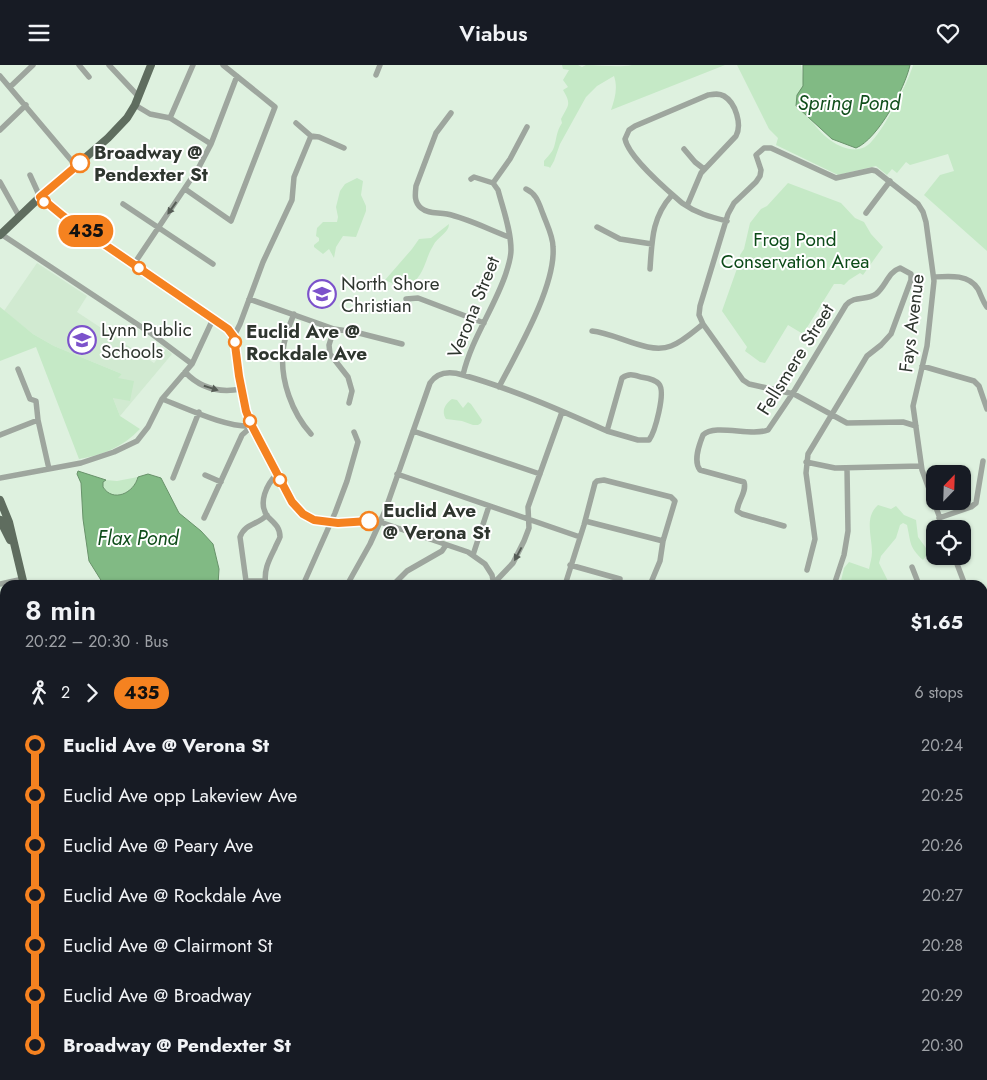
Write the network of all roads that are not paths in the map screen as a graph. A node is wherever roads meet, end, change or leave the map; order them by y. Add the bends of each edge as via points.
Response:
1 (33, 65) edge
2 (79, 65) edge
3 (109, 65) edge
4 (151, 65) edge
5 (193, 65) edge
6 (223, 65) edge
7 (380, 65) edge
8 (0, 75) edge
9 (376, 75) dead end
10 (237, 76) junction
11 (89, 77) dead end
12 (10, 87) junction
13 (139, 97) junction
14 (26, 105) junction
15 (135, 105) junction
16 (451, 113) dead end
17 (170, 118) junction
18 (296, 123) dead end
19 (526, 127) dead end
20 (0, 130) edge
21 (311, 136) junction
22 (211, 144) junction
23 (344, 147) dead end
24 (684, 149) dead end
25 (76, 166) junction
26 (704, 169) junction
27 (30, 175) dead end
28 (471, 179) dead end
29 (890, 181) junction
30 (0, 182) edge
31 (493, 183) junction
32 (185, 189) junction
33 (526, 189) dead end
34 (672, 195) junction
35 (40, 197) junction
36 (123, 204) dead end
37 (687, 206) junction
38 (866, 213) dead end
39 (20, 216) junction
40 (726, 221) junction
41 (597, 227) dead end
42 (158, 228) junction
43 (1, 234) edge
44 (509, 237) junction
45 (652, 243) junction
46 (213, 264) dead end
47 (134, 265) junction
48 (650, 269) dead end
49 (934, 277) junction
50 (249, 299) junction
51 (406, 299) dead end
52 (987, 307) edge
53 (294, 314) junction
54 (213, 319) junction
55 (484, 323) junction
56 (703, 324) junction
57 (334, 329) junction
58 (592, 331) dead end
59 (234, 337) junction
60 (402, 344) dead end
61 (192, 364) junction
62 (922, 367) junction
63 (18, 369) dead end
64 (185, 372) junction
65 (463, 375) junction
66 (500, 387) junction
67 (241, 389) junction
68 (793, 393) junction
69 (162, 399) junction
70 (349, 403) dead end
71 (987, 409) edge
72 (199, 412) junction
73 (562, 412) junction
74 (831, 415) junction
75 (38, 420) junction
76 (252, 426) junction
77 (916, 426) junction
78 (413, 431) junction
79 (607, 431) junction
80 (354, 433) dead end
81 (311, 434) dead end
82 (0, 435) edge
83 (983, 461) dead end
84 (806, 462) junction
85 (920, 466) junction
86 (847, 468) junction
87 (49, 469) junction
88 (277, 474) junction
89 (397, 474) junction
90 (540, 474) junction
91 (205, 475) dead end
92 (0, 478) edge
93 (173, 478) dead end
94 (221, 482) junction
95 (0, 500) edge
96 (489, 506) junction
97 (267, 515) junction
98 (204, 518) dead end
99 (939, 518) joint
100 (528, 519) junction
101 (0, 520) edge
102 (585, 521) junction
103 (380, 522) junction
104 (331, 523) junction
105 (784, 526) dead end
106 (580, 537) junction
107 (663, 541) junction
108 (446, 545) junction
109 (16, 553) junction
110 (472, 555) junction
111 (570, 565) junction
112 (957, 565) edge
113 (912, 567) dead end
114 (807, 570) dead end
115 (620, 579) dead end
116 (23, 580) edge
117 (246, 580) edge
118 (265, 580) edge
119 (304, 580) edge
120 (349, 580) edge
121 (398, 580) edge
122 (494, 580) edge
123 (499, 580) edge
124 (566, 580) edge
125 (652, 580) edge
126 (836, 580) edge
127 (917, 580) edge
128 (963, 580) edge

1 - 12 street
2 - 11 street
3 - 13 street
4 - 13 main road
5 - 17 street
6 - 10 street
7 - 9 street
8 - 12 street
10 - 22 street
10 - 32 street via 275,107 231,221
12 - 14 street
13 - 15 main road
14 - 20 street
14 - 25 street
15 - 17 street via 150,114
15 - 25 main road via 108,138
16 - 44 street via 436,133 416,187 416,202 429,213 448,214
17 - 22 street
18 - 21 street
19 - 31 street
21 - 23 street
21 - 50 street via 294,177 292,200
22 - 32 street
24 - 26 street
25 - 35 main road
26 - 34 street via 739,131 738,118 725,96 708,95 632,128 625,136 628,147
26 - 37 street
27 - 35 street
28 - 31 street
29 - 38 street
29 - 40 street, Fays Avenue via 872,170 836,178 771,148 762,149 756,155 761,170 758,179 734,203
29 - 49 street, Fays Avenue via 923,212
30 - 39 street
31 - 44 street, Verona Street via 498,190
32 -> 42 street
33 - 66 street via 535,196 551,234 554,245 552,263 536,313
34 - 37 street
34 - 45 street via 659,212
35 - 39 main road
35 - 47 street
36 - 42 street
37 - 40 street
39 - 43 main road
40 - 56 street via 700,306
41 - 45 street via 620,239
42 - 46 street
42 - 47 street
43 - 61 street via 152,333
44 - 55 street, Verona Street via 510,262
45 - 48 street
47 - 54 street
49 - 52 street via 966,279 975,285
49 - 62 street, Fays Avenue
50 - 53 street
50 - 59 street
51 - 55 street via 418,298
53 - 57 street
53 - 81 street via 284,341 284,375 298,418
54 - 59 street
54 - 61 street
55 - 65 street, Verona Street
56 - 58 street via 671,346 659,349 602,331
56 - 68 street via 746,383
57 - 60 street
57 - 70 street via 330,353 348,377 352,391
59 - 67 street
61 - 64 street
62 - 71 street via 974,381
62 - 77 street, Fays Avenue via 914,404
63 - 75 street via 30,399 36,401
64 -> 67 street via 193,381 212,389
64 - 69 street
65 - 66 street
65 - 78 street, Verona Street via 446,372 432,379
66 - 73 street
67 - 76 street
68 - 74 street
68 - 74 street, Fellsmere Street via 846,305 854,299 875,295 894,270 900,268 911,274 892,334 867,356
68 - 105 street, Fellsmere Street via 765,431 710,431 703,435 697,461 698,468 705,472 739,479 745,484 738,512
69 - 72 street
69 - 87 street via 137,441 81,463
72 - 76 street via 242,427
72 - 93 street
73 - 79 street
73 - 90 street
74 - 77 street via 846,423 903,422
74 - 84 street via 810,449
75 - 82 street
75 - 87 street
76 - 88 street
76 - 94 street via 242,435
77 - 85 street, Fays Avenue
78 - 89 street, Verona Street
78 - 90 street
79 - 79 street via 622,378 633,375 659,383 661,396 649,440
80 - 104 street via 358,442 355,456
83 - 99 street via 976,503
84 - 86 street
84 - 114 street via 815,539
85 - 86 street
85 - 99 street, Fays Avenue
86 - 126 street via 848,531
87 - 92 street
88 - 97 street via 265,493
88 - 104 street via 292,502 303,514
89 - 96 street
89 - 103 street, Verona Street
90 - 100 street via 528,507
91 - 94 street
94 - 98 street
95 - 109 main road via 9,521
96 - 100 street
96 - 110 street
97 - 117 street via 243,530 240,537
97 - 118 street via 277,525 280,537 268,562
100 - 106 street
100 -> 123 street via 528,528 517,556
101 - 109 main road
102 - 106 street
102 - 107 street
102 - 107 street via 597,481 654,492 675,501
103 - 104 street
103 - 108 street
103 - 120 street, Verona Street
104 - 119 street
106 - 111 street
107 - 125 street via 660,561
108 - 110 street
108 - 121 street
109 - 116 main road
110 - 122 street via 485,564
111 - 115 street
111 - 124 street
112 - 128 street
113 - 127 street

